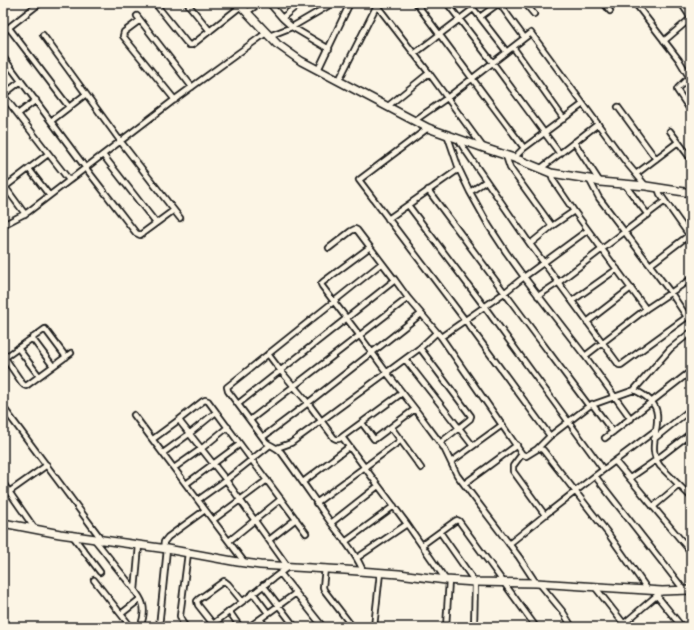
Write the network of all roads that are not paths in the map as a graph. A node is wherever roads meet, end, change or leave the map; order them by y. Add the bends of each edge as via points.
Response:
1 (40, 3) edge
2 (157, 3) edge
3 (188, 3) edge
4 (260, 3) edge
5 (268, 3) edge
6 (300, 3) edge
7 (334, 3) edge
8 (350, 3) edge
9 (416, 3) edge
10 (447, 3) edge
11 (469, 3) edge
12 (499, 3) edge
13 (604, 3) edge
14 (635, 3) edge
15 (681, 3) edge
16 (239, 4) edge
17 (376, 4) edge
18 (528, 4) edge
19 (474, 9) junction
20 (610, 11) dead end
21 (247, 12) junction
22 (534, 14) dead end
23 (480, 17) junction
24 (282, 18) junction
25 (460, 19) junction
26 (292, 27) junction
27 (9, 28) junction
28 (210, 31) junction
29 (3, 32) edge
30 (267, 34) junction
31 (43, 35) dead end
32 (439, 35) junction
33 (524, 37) junction
34 (664, 41) junction
35 (513, 46) junction
36 (329, 49) junction
37 (506, 51) junction
38 (414, 54) junction
39 (3, 57) edge
40 (493, 63) junction
41 (318, 70) junction
42 (429, 73) junction
43 (472, 78) junction
44 (339, 80) junction
45 (21, 81) junction
46 (192, 87) junction
47 (86, 94) junction
48 (3, 95) edge
49 (447, 98) junction
50 (36, 100) junction
51 (174, 100) junction
52 (583, 104) junction
53 (388, 106) junction
54 (69, 107) junction
55 (618, 107) dead end
56 (691, 111) edge
57 (18, 114) junction
58 (564, 118) junction
59 (51, 121) junction
60 (414, 121) junction
61 (598, 124) junction
62 (428, 128) junction
63 (670, 131) dead end
64 (545, 133) junction
65 (446, 134) junction
66 (458, 138) junction
67 (121, 142) junction
68 (574, 142) junction
69 (678, 142) junction
70 (484, 148) junction
71 (524, 148) junction
72 (48, 154) junction
73 (560, 154) junction
74 (103, 155) junction
75 (506, 156) junction
76 (514, 158) junction
77 (656, 159) junction
78 (691, 159) edge
79 (85, 167) junction
80 (29, 168) junction
81 (459, 169) junction
82 (540, 169) junction
83 (551, 173) junction
84 (636, 174) junction
85 (589, 179) junction
86 (69, 180) junction
87 (486, 181) junction
88 (600, 182) junction
89 (4, 185) edge
90 (625, 185) junction
91 (646, 186) junction
92 (658, 188) junction
93 (428, 190) junction
94 (470, 192) junction
95 (691, 193) edge
96 (49, 195) junction
97 (665, 201) junction
98 (408, 205) junction
99 (174, 210) junction
100 (574, 211) junction
101 (25, 214) junction
102 (648, 215) junction
103 (180, 218) dead end
104 (388, 219) junction
105 (156, 223) junction
106 (3, 225) edge
107 (552, 226) junction
108 (588, 230) junction
109 (625, 232) junction
110 (530, 244) junction
111 (370, 247) junction
112 (329, 248) dead end
113 (603, 249) junction
114 (382, 263) junction
115 (544, 263) junction
116 (650, 265) junction
117 (617, 269) junction
118 (524, 277) junction
119 (691, 279) edge
120 (395, 280) junction
121 (559, 282) junction
122 (631, 288) junction
123 (504, 293) junction
124 (671, 293) junction
125 (538, 296) junction
126 (408, 298) junction
127 (572, 301) junction
128 (334, 302) junction
129 (484, 306) junction
130 (646, 309) junction
131 (421, 314) junction
132 (689, 316) edge
133 (346, 318) junction
134 (465, 320) junction
135 (587, 322) junction
136 (691, 332) edge
137 (436, 333) junction
138 (360, 336) junction
139 (441, 337) junction
140 (32, 338) junction
141 (602, 343) junction
142 (18, 348) junction
143 (420, 348) junction
144 (372, 352) junction
145 (71, 353) dead end
146 (268, 354) junction
147 (585, 356) junction
148 (66, 357) junction
149 (4, 358) edge
150 (405, 359) junction
151 (53, 366) junction
152 (280, 370) junction
153 (691, 371) edge
154 (387, 373) junction
155 (39, 376) junction
156 (294, 386) junction
157 (634, 390) junction
158 (402, 393) junction
159 (615, 396) junction
160 (652, 402) junction
161 (308, 403) junction
162 (238, 404) junction
163 (590, 405) junction
164 (3, 407) edge
165 (415, 409) junction
166 (691, 409) edge
167 (216, 412) junction
168 (134, 415) dead end
169 (631, 418) junction
170 (180, 419) junction
171 (250, 420) junction
172 (321, 421) junction
173 (568, 421) junction
174 (362, 423) junction
175 (502, 425) junction
176 (228, 427) junction
177 (391, 427) junction
178 (458, 428) junction
179 (656, 430) junction
180 (613, 432) junction
181 (691, 433) edge
182 (189, 434) junction
183 (550, 436) junction
184 (262, 437) junction
185 (342, 437) junction
186 (605, 438) dead end
187 (152, 439) junction
188 (654, 439) junction
189 (400, 441) junction
190 (440, 443) junction
191 (240, 444) junction
192 (270, 445) junction
193 (473, 446) junction
194 (517, 446) junction
195 (349, 447) junction
196 (277, 448) junction
197 (201, 449) junction
198 (537, 449) junction
199 (163, 453) junction
200 (522, 454) junction
201 (252, 460) junction
202 (656, 460) junction
203 (615, 461) junction
204 (451, 462) junction
205 (213, 464) junction
206 (47, 465) junction
207 (174, 468) junction
208 (364, 468) junction
209 (421, 468) dead end
210 (604, 469) junction
211 (595, 476) junction
212 (630, 478) junction
213 (226, 480) junction
214 (267, 480) junction
215 (303, 482) junction
216 (3, 483) edge
217 (186, 484) junction
218 (464, 484) junction
219 (679, 485) junction
220 (378, 486) junction
221 (9, 492) junction
222 (575, 492) junction
223 (691, 497) edge
224 (281, 499) junction
225 (198, 500) junction
226 (240, 500) junction
227 (316, 503) junction
228 (394, 506) junction
229 (654, 507) junction
230 (205, 510) junction
231 (545, 515) junction
232 (296, 519) junction
233 (213, 520) junction
234 (254, 520) junction
235 (3, 523) edge
236 (331, 523) junction
237 (407, 524) junction
238 (35, 529) junction
239 (440, 532) junction
240 (306, 533) dead end
241 (72, 535) junction
242 (94, 539) junction
243 (102, 540) junction
244 (269, 540) junction
245 (229, 541) junction
246 (345, 542) junction
247 (509, 544) junction
248 (139, 545) junction
249 (422, 545) junction
250 (165, 549) junction
251 (691, 552) edge
252 (188, 553) junction
253 (357, 558) junction
254 (245, 563) junction
255 (288, 567) junction
256 (325, 568) junction
257 (364, 571) junction
258 (100, 572) dead end
259 (280, 573) junction
260 (380, 573) junction
261 (94, 580) dead end
262 (448, 580) junction
263 (475, 582) junction
264 (504, 582) junction
265 (538, 583) junction
266 (263, 585) junction
267 (595, 587) junction
268 (648, 590) junction
269 (135, 591) junction
270 (689, 591) edge
271 (253, 593) junction
272 (296, 593) junction
273 (659, 593) junction
274 (140, 599) junction
275 (242, 601) junction
276 (278, 606) junction
277 (229, 612) junction
278 (268, 613) junction
279 (121, 614) junction
280 (260, 619) junction
281 (622, 625) edge
282 (211, 626) edge
283 (131, 627) edge
284 (140, 627) edge
285 (159, 627) edge
286 (186, 627) edge
287 (240, 627) edge
288 (249, 627) edge
289 (266, 627) edge
290 (295, 627) edge
291 (323, 627) edge
292 (358, 627) edge
293 (374, 627) edge
294 (446, 627) edge
295 (474, 627) edge
296 (536, 627) edge
297 (572, 627) edge
298 (682, 627) edge

1 - 27 street
2 - 28 street via 189,45
3 - 28 street
4 - 21 street
5 - 24 street
6 - 24 street
7 - 26 street
8 - 36 street
9 - 32 street
10 - 25 street
11 - 19 street
12 - 23 street
12 - 33 street
13 - 20 street
14 - 34 street
15 - 34 street via 691,18
16 - 21 street
16 - 28 street
17 - 38 street
17 - 44 street
18 - 22 street
19 - 23 street
19 - 25 street
21 - 30 street
23 - 37 street
24 - 26 street
25 - 32 street
25 - 40 street
26 - 30 street
26 - 36 street
27 - 29 street
27 - 54 street
30 - 41 street via 284,50
30 - 46 street
31 - 47 street
32 - 38 street
32 - 43 street
33 - 35 street
33 - 52 street via 531,33
34 - 56 street via 688,75 677,90
35 - 37 street
35 - 58 street
36 - 41 street
37 - 40 street
38 - 42 street
39 - 45 street
40 - 43 street
40 - 64 street
41 - 44 street
42 - 49 street
42 - 53 street
43 - 49 street
43 - 71 street
44 - 53 street
45 - 48 street
45 - 50 street
46 - 51 street
46 - 51 street via 139,18 123,36
47 - 54 street
47 - 67 street
48 - 57 street
49 - 60 street
49 - 70 street
50 - 57 street
50 - 59 street
51 - 67 street
52 - 58 street
52 - 61 street
53 - 60 street
54 - 59 street
55 - 77 street
57 - 72 street
58 - 64 street
59 - 79 street
60 - 62 street
61 - 68 street
61 - 84 street
62 - 65 street
62 - 104 street via 359,180
63 - 69 street
64 - 71 street
64 - 73 street
65 - 66 street
65 - 81 street
66 - 70 street
66 - 87 street
67 - 74 street
67 - 99 street
68 - 73 street
68 - 88 street
69 - 77 street
69 - 78 street
70 - 75 street
71 - 76 street
72 - 80 street
72 - 86 street
73 - 82 street
74 - 79 street
74 - 105 street
75 - 76 street
75 - 107 street via 510,168
76 - 82 street
77 - 84 street
79 - 86 street
79 - 105 street via 138,235
80 - 89 street
80 - 96 street
81 - 93 street
81 - 94 street
82 - 83 street
83 - 85 street
83 - 100 street
84 - 91 street
85 - 88 street
85 - 109 street via 599,198
86 - 96 street
87 - 94 street
87 - 110 street
88 - 90 street
89 - 101 street
90 - 91 street
90 - 102 street
91 - 92 street
92 - 95 street
92 - 97 street
93 - 98 street
93 - 123 street
94 - 118 street
96 - 101 street
97 - 102 street
97 - 116 street via 689,235
98 - 104 street
98 - 129 street
99 - 103 street
99 - 105 street
100 - 107 street
100 - 108 street
101 - 106 street
102 - 109 street
104 - 134 street
107 - 110 street
108 - 113 street
108 - 115 street
109 - 113 street
109 - 116 street
110 - 115 street
111 - 112 street via 355,229
111 - 114 street
111 - 128 street via 321,284
113 - 117 street
113 - 121 street
114 - 120 street
114 - 128 street
115 - 118 street
115 - 121 street
116 - 124 street
117 - 122 street
117 - 127 street
118 - 123 street
118 - 125 street
119 - 124 street
120 - 126 street
120 - 133 street
121 - 125 street
121 - 127 street
122 - 130 street
122 - 135 street
123 - 129 street
123 - 163 street
124 - 130 street
124 - 132 street
125 - 147 street
126 - 131 street
126 - 138 street
127 - 135 street
128 - 133 street
128 - 146 street
129 - 134 street
129 - 173 street
130 - 141 street
131 - 137 street
131 - 144 street
132 - 141 street via 620,365
133 - 138 street
133 - 152 street
134 - 139 street
134 - 183 street
135 - 141 street
136 - 157 street via 670,349
137 - 139 street
137 - 143 street
138 - 144 street
138 - 156 street
139 - 175 street
140 - 142 street
140 - 148 street via 45,329
140 - 151 street
141 - 147 street
142 - 149 street
142 - 155 street
143 - 150 street
143 - 178 street via 471,416
144 - 154 street
144 - 161 street
145 - 148 street
146 - 152 street
146 - 162 street via 227,387
147 - 159 street
148 - 151 street
149 - 155 street via 24,385
150 - 154 street
150 - 178 street
151 - 155 street
152 - 156 street
152 - 162 street
153 - 160 street
154 - 158 street
154 - 172 street
156 - 161 street
156 - 171 street
157 - 159 street
157 - 160 street
158 - 165 street
158 - 174 street
159 - 163 street
159 - 169 street
160 - 169 street
160 - 179 street via 657,414
161 - 172 street
161 - 184 street
162 - 171 street
163 - 173 street
163 - 180 street
164 - 206 street
165 - 177 street
165 - 190 street
166 - 188 street
167 - 170 street via 205,400
167 - 176 street
167 - 182 street
168 - 187 street
169 - 180 street
170 - 182 street
170 - 187 street
171 - 184 street
172 - 185 street via 334,438
172 - 196 street via 291,443
173 - 183 street
173 - 210 street
174 - 177 street via 374,439
174 - 185 street
175 - 193 street
175 - 194 street
176 - 191 street
176 - 197 street
177 - 189 street
178 - 190 street
178 - 193 street
179 - 188 street
179 - 203 street
180 - 186 street
181 - 202 street
182 - 197 street
182 - 199 street
183 - 198 street
184 - 192 street
185 - 195 street
187 - 199 street
188 - 202 street
189 - 208 street
189 - 209 street
190 - 204 street
191 - 201 street
191 - 205 street
192 - 196 street
192 - 201 street
193 - 204 street
194 - 200 street
194 - 218 street
195 - 208 street
195 - 215 street
196 - 215 street
197 - 205 street
197 - 207 street
198 - 200 street via 528,456
198 - 222 street via 543,450
199 - 207 street
200 - 231 street via 513,466 513,471
201 - 213 street
201 - 214 street
202 - 212 street
202 - 219 street
203 - 210 street
203 - 212 street
204 - 218 street
205 - 213 street
205 - 217 street
206 - 221 street
206 - 243 street
207 - 217 street
208 - 220 street
208 - 227 street
210 - 211 street
211 - 222 street
211 - 270 street
212 - 229 street
213 - 225 street
213 - 226 street
214 - 224 street
214 - 226 street
215 - 227 street
216 - 221 street
217 - 225 street
218 - 247 street
219 - 223 street
219 - 229 street
220 - 228 street
220 - 236 street
221 - 238 street
222 - 231 street
222 - 268 street
224 - 232 street
224 - 234 street
225 - 230 street
226 - 233 street
226 - 234 street
227 - 236 street
228 - 237 street
228 - 246 street
229 - 251 street
230 - 233 street
230 - 250 street via 168,537 164,542
231 - 247 street
232 - 240 street
232 - 244 street
233 - 245 street
234 - 244 street
234 - 245 street
235 - 238 street
236 - 246 street
237 - 249 street
237 - 253 street
238 - 241 street
239 - 249 street
239 - 263 street
239 - 264 street via 455,521 459,521
241 - 242 street
241 - 258 street
242 - 243 street
242 - 269 street
243 - 248 street
244 - 255 street
245 - 254 street
246 - 253 street
247 - 265 street
248 - 250 street
248 - 269 street
249 - 262 street
250 - 252 street
250 - 285 street
252 - 254 street
252 - 286 street via 180,616
253 - 257 street
254 - 255 street
255 - 256 street
255 - 259 street
256 - 257 street
256 - 292 street via 324,590 348,622
257 - 260 street
259 - 266 street
259 - 272 street
260 - 262 street
260 - 293 street
261 - 279 street
262 - 263 street
262 - 294 street
263 - 264 street
263 - 295 street
264 - 265 street
264 - 296 street
265 - 267 street
265 - 297 street via 563,612
266 - 271 street
266 - 276 street
267 - 268 street
267 - 281 street
268 - 273 street
269 - 274 street
270 - 273 street
271 - 275 street
271 - 278 street
272 - 276 street
272 - 291 street
273 - 281 street
273 - 298 street
274 - 279 street
274 - 284 street via 144,607
275 - 277 street
275 - 282 street via 224,581 198,600 198,605
276 - 278 street
276 - 290 street
277 - 282 street
277 - 287 street
278 - 280 street
279 - 283 street
280 - 288 street
280 - 289 street

